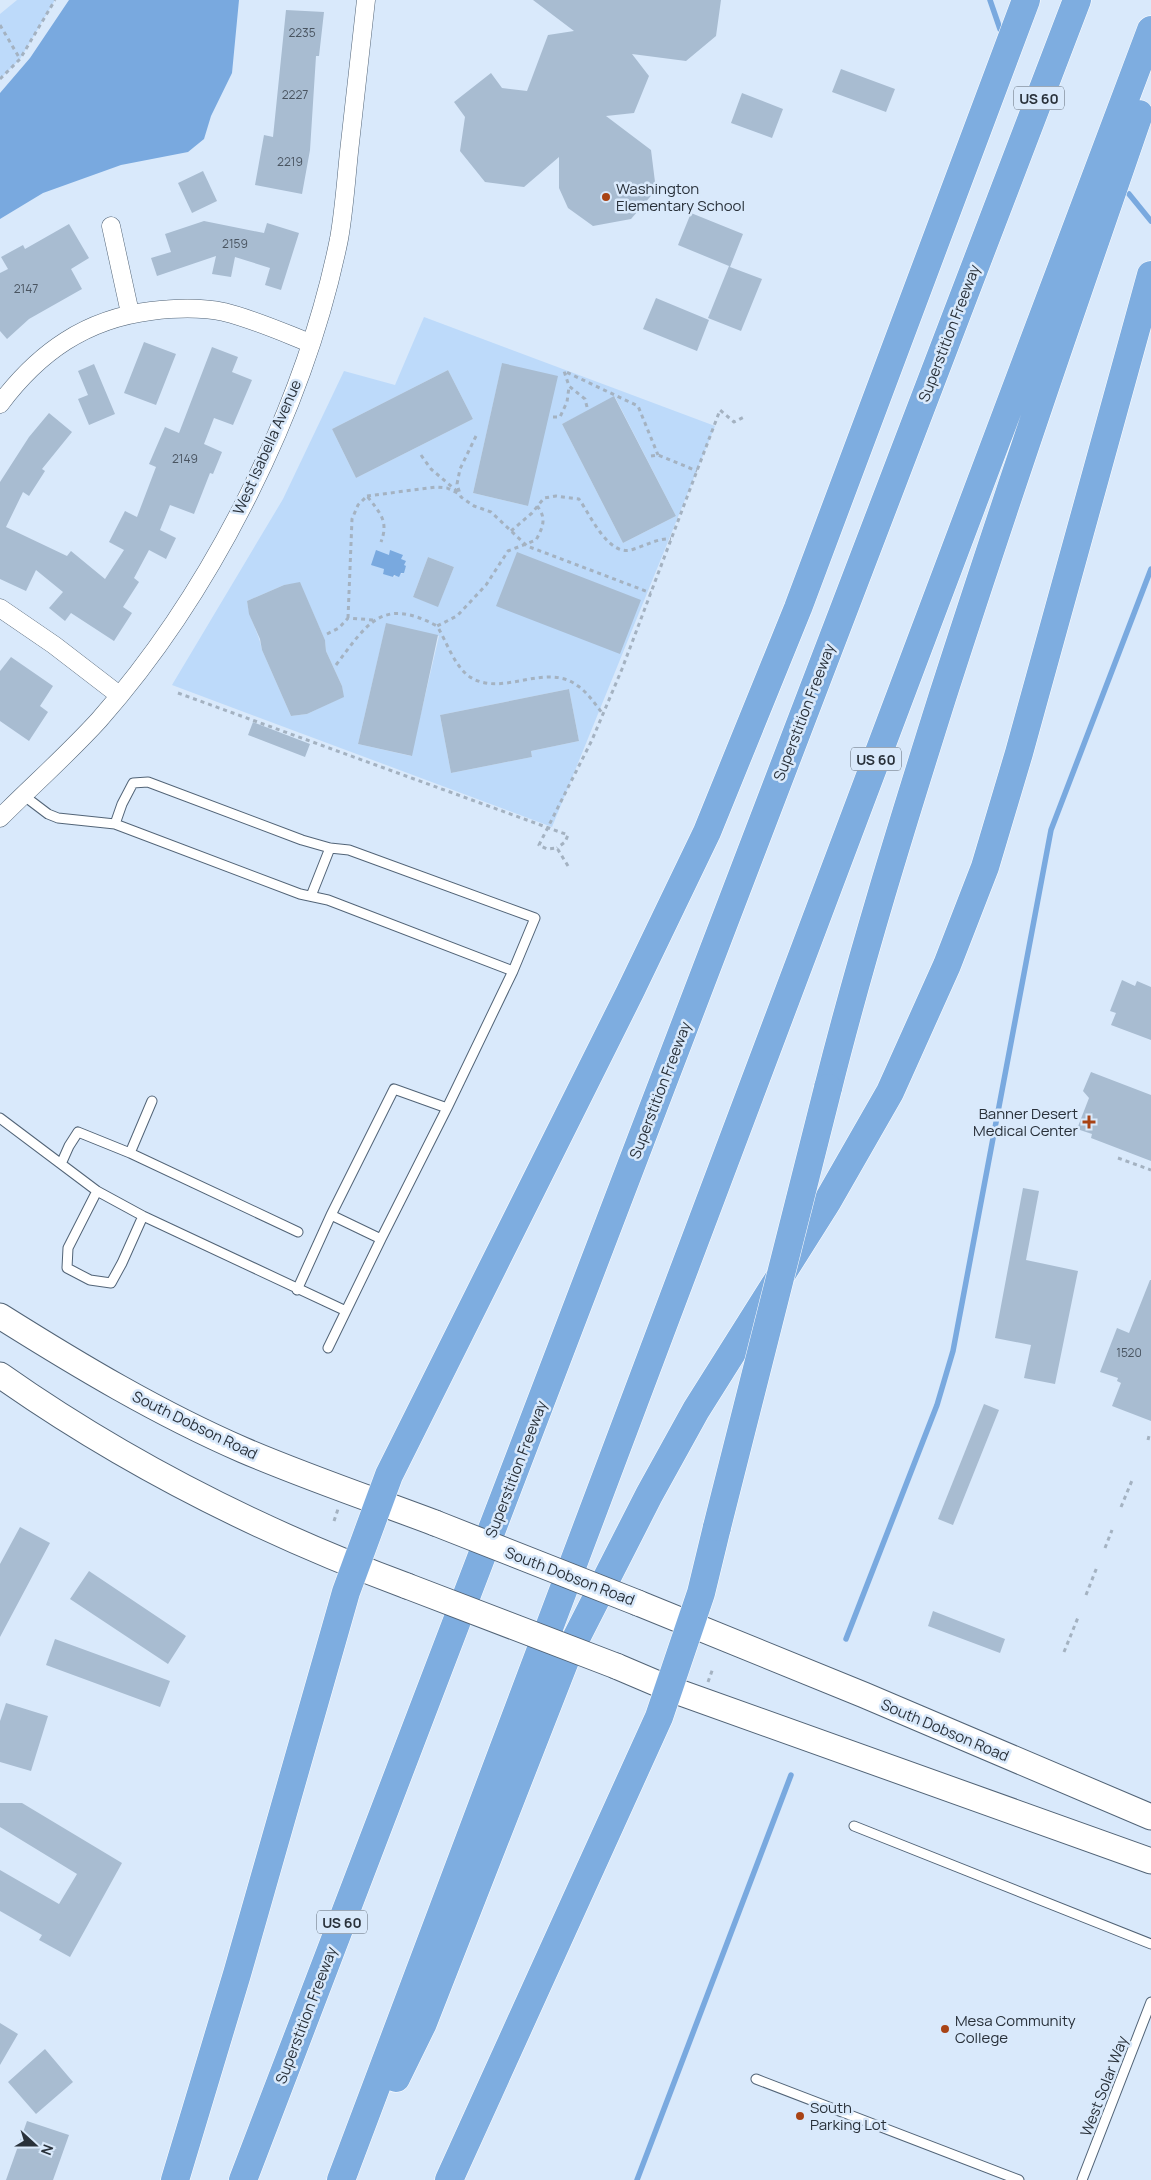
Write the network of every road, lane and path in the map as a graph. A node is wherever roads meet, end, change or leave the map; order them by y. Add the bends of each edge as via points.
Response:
1 (55, 0) edge
2 (366, 0) edge
3 (1026, 0) edge
4 (1064, 0) edge
5 (1077, 0) edge
6 (0, 25) edge
7 (1151, 30) edge
8 (20, 59) junction
9 (0, 79) edge
10 (1151, 79) edge
11 (1001, 196) junction
12 (111, 226) dead end
13 (1151, 275) edge
14 (130, 314) junction
15 (310, 343) junction
16 (569, 386) junction
17 (0, 404) edge
18 (587, 407) dead end
19 (746, 416) dead end
20 (553, 418) dead end
21 (476, 436) dead end
22 (421, 455) dead end
23 (658, 455) junction
24 (650, 456) dead end
25 (697, 471) junction
26 (460, 494) junction
27 (367, 496) junction
28 (537, 506) junction
29 (511, 530) junction
30 (671, 539) junction
31 (381, 542) dead end
32 (527, 546) junction
33 (651, 593) junction
34 (0, 608) edge
35 (348, 618) junction
36 (373, 620) junction
37 (437, 626) junction
38 (327, 634) dead end
39 (336, 665) dead end
40 (178, 693) dead end
41 (119, 695) junction
42 (603, 714) junction
43 (23, 795) junction
44 (0, 818) edge
45 (115, 824) junction
46 (547, 828) junction
47 (330, 848) junction
48 (557, 848) junction
49 (568, 866) dead end
50 (312, 896) junction
51 (513, 971) junction
52 (152, 1101) dead end
53 (447, 1108) junction
54 (0, 1118) edge
55 (130, 1153) junction
56 (1118, 1158) dead end
57 (61, 1164) junction
58 (1151, 1170) edge
59 (97, 1191) junction
60 (331, 1215) junction
61 (143, 1216) junction
62 (298, 1232) dead end
63 (381, 1239) junction
64 (297, 1290) junction
65 (346, 1311) junction
66 (0, 1316) edge
67 (328, 1348) dead end
68 (0, 1376) edge
69 (1132, 1478) dead end
70 (379, 1502) junction
71 (1121, 1507) dead end
72 (1112, 1530) dead end
73 (1105, 1548) dead end
74 (355, 1567) junction
75 (1097, 1567) dead end
76 (1086, 1595) dead end
77 (1079, 1615) dead end
78 (691, 1624) junction
79 (1064, 1652) dead end
80 (713, 1668) dead end
81 (708, 1685) dead end
82 (670, 1689) junction
83 (1151, 1817) edge
84 (854, 1826) dead end
85 (1151, 1861) edge
86 (1151, 1944) edge
87 (1151, 2002) edge
88 (756, 2079) dead end
89 (175, 2180) edge
90 (243, 2180) edge
91 (340, 2180) edge
92 (346, 2180) edge
93 (449, 2180) edge
94 (1019, 2180) edge
95 (1082, 2180) edge

1 - 8 path
2 - 15 street, West Isabella Avenue via 338,240
3 - 70 highway via 798,608 707,832 389,1475
4 - 11 highway
5 - 11 highway, Superstition Freeway / US 60
6 - 8 path
7 - 91 highway, US 60
8 - 9 path
10 - 78 highway, bridge via 1005,502 887,872 858,970
11 - 90 highway, Superstition Freeway / US 60
12 - 14 street
13 - 92 highway via 1019,753 985,867 947,965 890,1092 827,1202 696,1410 566,1658 423,2023
14 - 15 street via 189,308 223,312
14 - 17 street via 77,333 46,354 15,383
15 - 41 street, West Isabella Avenue via 271,444 221,546 162,641
16 - 18 path via 585,400
16 - 20 path via 568,402 560,417
16 - 23 path via 564,371 638,406
19 - 25 path via 734,422 720,410
21 - 26 path via 460,469 457,484
22 - 26 path via 431,469
23 - 24 path
23 - 25 path
25 - 30 path
26 - 27 path via 436,487
26 - 29 path via 474,506 491,512
27 - 31 path via 382,515 386,531
27 - 35 path via 358,505 352,519
28 - 29 path
28 - 30 path via 544,498 579,498 609,544 619,550
28 - 32 path via 543,514 544,524 536,540
29 - 32 path
30 - 33 path
32 - 33 path
32 - 37 path via 508,551 486,586 457,616
33 - 42 path
34 - 41 street
35 - 36 path
35 - 38 path via 340,628
36 - 37 path via 398,613 420,617
36 - 39 path
37 - 42 path via 462,671 471,678 489,684 545,676 559,679 576,684
40 - 46 path
41 - 43 street, West Isabella Avenue via 98,721
42 - 46 path
43 - 44 street, West Isabella Avenue
43 - 45 lane via 58,818
45 - 47 lane via 133,783 148,782
45 - 50 lane
46 - 48 path via 540,845 547,849
46 - 48 path via 568,835
47 - 50 lane
47 - 51 lane via 349,850 535,918
48 - 49 path
50 - 51 lane
51 - 53 lane
52 - 55 lane
53 - 60 lane via 394,1089
53 - 63 lane
54 - 57 lane
55 - 57 lane via 78,1132
55 - 62 lane
56 - 58 path
57 - 59 lane
59 - 61 lane
59 - 61 lane via 68,1248 67,1268 90,1280 111,1282
60 - 63 lane
60 - 64 lane
61 - 64 lane
63 - 65 lane
64 - 65 lane
65 - 67 lane
66 - 70 main road, South Dobson Road via 119,1388 185,1423 243,1450
68 - 74 main road via 52,1412 157,1473
69 - 71 path
70 - 74 highway
70 - 78 main road, South Dobson Road, bridge
72 - 73 path
74 - 82 main road, bridge
74 - 89 highway
75 - 76 path
77 - 79 path
78 - 82 highway
78 - 83 main road, South Dobson Road
80 - 81 path
82 - 85 main road
82 - 93 highway via 550,1962
84 - 86 lane
87 - 95 lane, West Solar Way
88 - 94 lane

